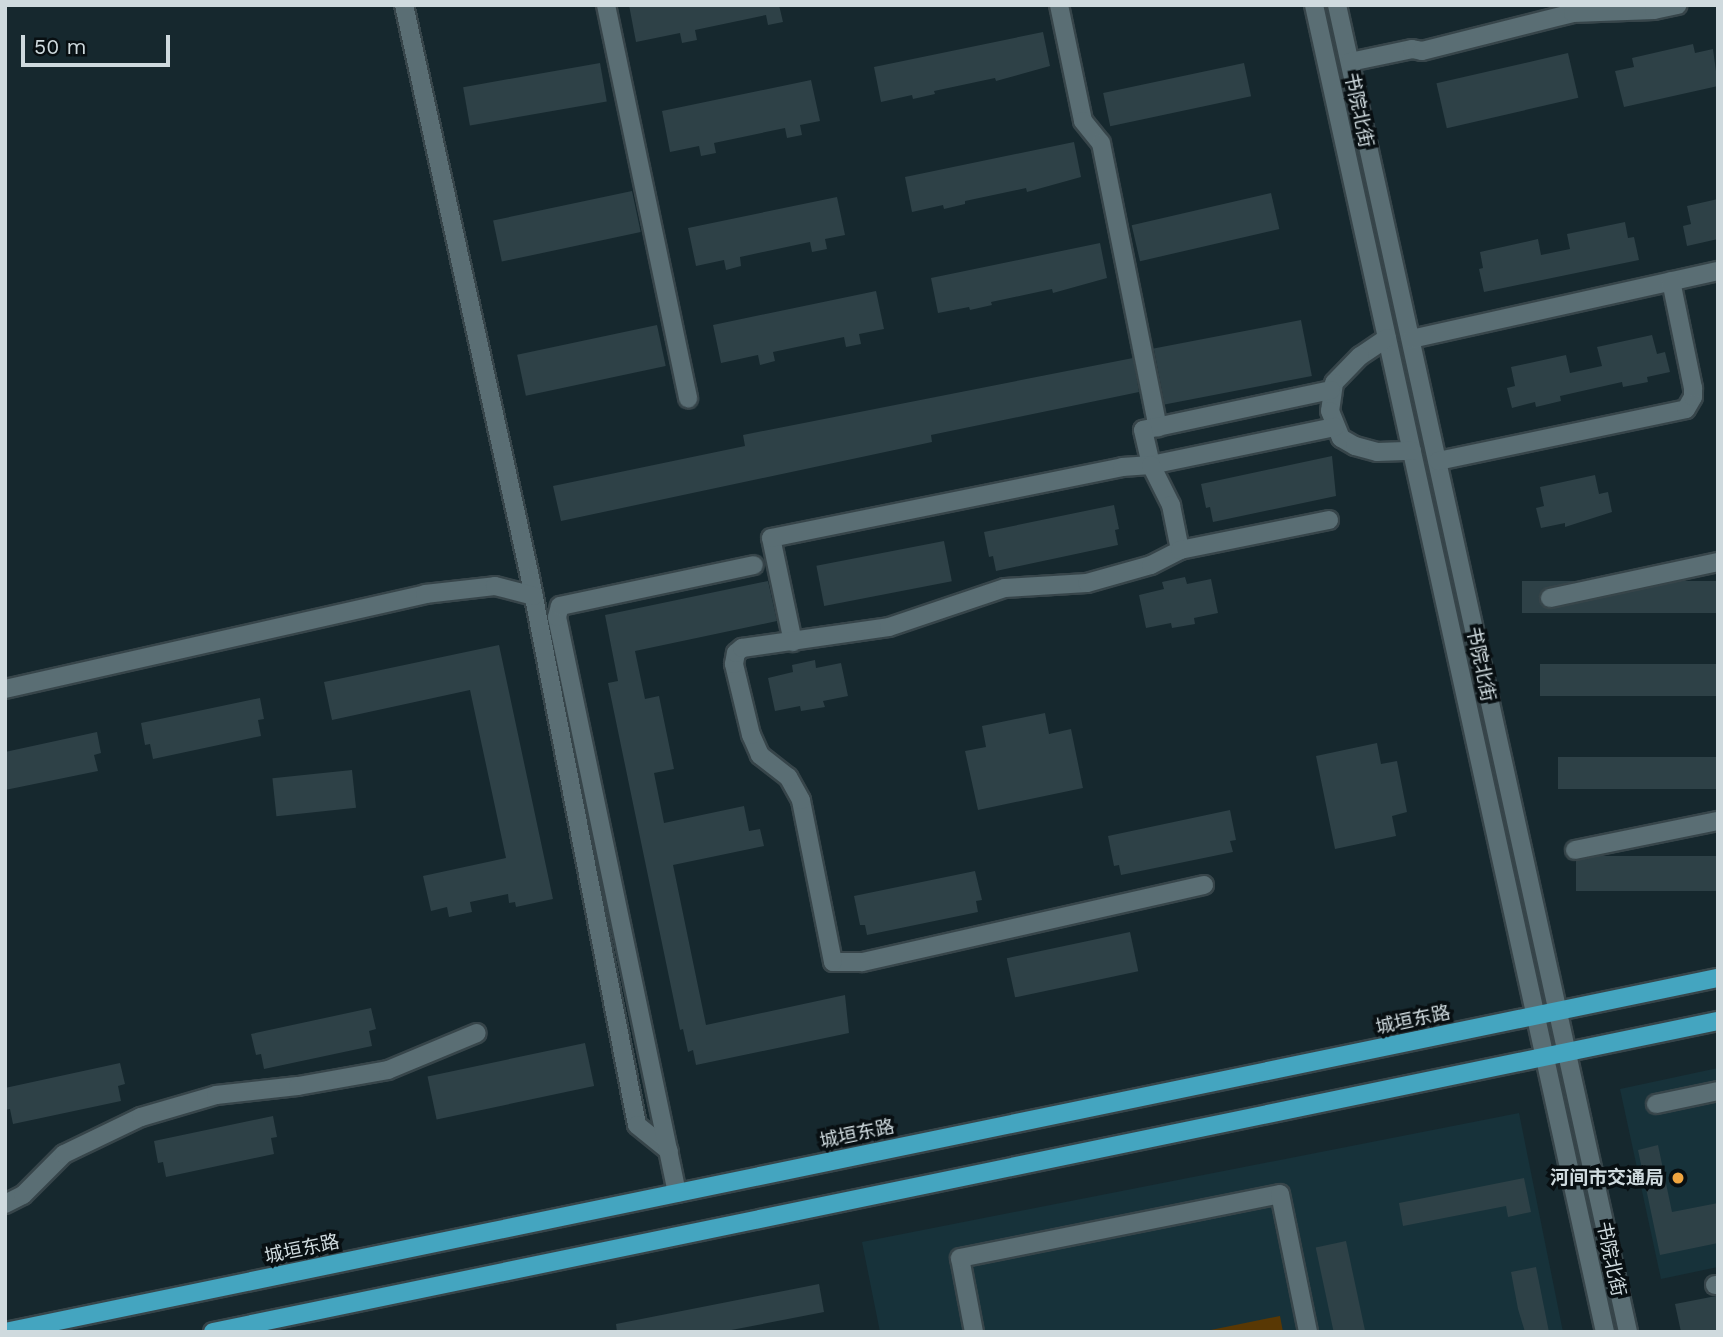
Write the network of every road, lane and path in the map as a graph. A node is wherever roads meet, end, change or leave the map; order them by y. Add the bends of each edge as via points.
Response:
1 (404, 5) edge
2 (606, 5) edge
3 (1059, 5) edge
4 (1314, 5) edge
5 (1337, 5) edge
6 (1677, 5) edge
7 (1573, 9) edge
8 (1350, 62) junction
9 (1718, 271) edge
10 (1671, 282) junction
11 (1387, 338) junction
12 (1411, 339) junction
13 (1331, 390) junction
14 (688, 399) dead end
15 (1158, 427) junction
16 (1335, 427) junction
17 (1412, 451) junction
18 (1438, 461) junction
19 (1151, 465) junction
20 (1329, 520) dead end
21 (1180, 550) junction
22 (1718, 562) edge
23 (754, 565) dead end
24 (534, 596) junction
25 (1550, 598) dead end
26 (793, 642) junction
27 (5, 689) edge
28 (1718, 821) edge
29 (1576, 850) dead end
30 (1204, 885) dead end
31 (1718, 978) edge
32 (1559, 1011) junction
33 (1537, 1015) junction
34 (1718, 1021) edge
35 (477, 1033) dead end
36 (1568, 1052) junction
37 (1546, 1056) junction
38 (1718, 1091) edge
39 (1656, 1104) dead end
40 (669, 1152) junction
41 (677, 1193) junction
42 (5, 1204) edge
43 (5, 1332) edge
44 (213, 1332) edge
45 (974, 1332) edge
46 (1308, 1332) edge
47 (1605, 1332) edge
48 (1628, 1332) edge

1 - 24 street
2 - 14 street
3 - 15 street via 1083,121 1101,143
4 - 11 street, 书院北街
5 - 8 street, 书院北街
6 - 7 street via 1654,10
7 - 8 street via 1422,51
8 - 12 street, 书院北街
9 - 10 street
10 - 12 street
10 - 18 street via 1693,388 1686,409
11 - 13 street via 1360,356
11 - 17 street, 书院北街
12 - 18 street, 书院北街
13 - 15 street
13 - 16 street
15 - 19 street via 1143,430
16 - 17 street via 1341,438 1355,446 1377,452
16 - 19 street
17 - 33 street, 书院北街
18 - 32 street, 书院北街
19 - 21 street via 1171,505
19 - 26 street via 1122,467 771,538
20 - 21 street
21 - 26 street via 1151,565 1087,583 1004,588 889,628
22 - 25 street
23 - 40 street via 560,606 557,617
24 - 27 street via 495,586 425,594
24 - 40 street via 637,1125
26 - 30 street via 742,648 734,664 760,755 788,777 801,800 833,962 862,962
28 - 29 street
31 - 32 main road, 城垣东路
32 - 33 main road, 城垣东路
32 - 36 street, 书院北街
33 - 37 street, 书院北街
33 - 41 main road, 城垣东路
34 - 36 main road
35 - 42 street via 388,1070 216,1095 141,1117 64,1154 23,1195
36 - 37 main road
36 - 48 street, 书院北街
37 - 44 main road
37 - 47 street, 书院北街
38 - 39 street
40 - 41 street
41 - 43 main road, 城垣东路
45 - 46 street via 960,1258 1280,1194

